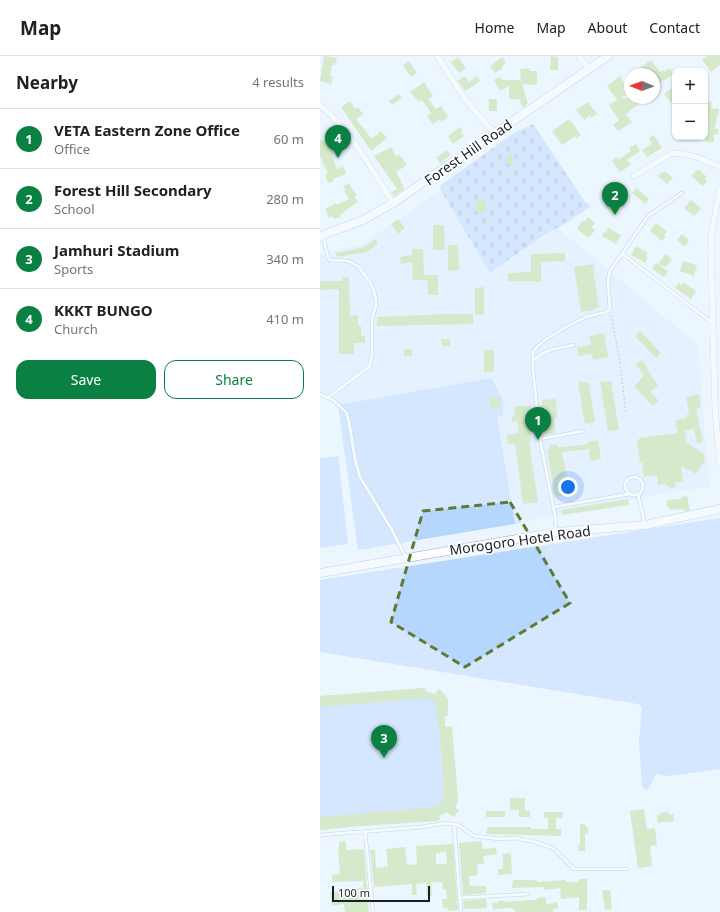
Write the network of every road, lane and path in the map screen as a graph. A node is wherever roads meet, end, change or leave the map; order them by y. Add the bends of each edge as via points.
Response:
1 (437, 56) edge
2 (579, 56) edge
3 (608, 56) edge
4 (589, 69) junction
5 (320, 106) edge
6 (495, 134) junction
7 (720, 167) edge
8 (634, 176) dead end
9 (720, 189) edge
10 (682, 193) dead end
11 (393, 203) junction
12 (321, 236) edge
13 (621, 257) junction
14 (610, 309) junction
15 (713, 324) junction
16 (574, 345) dead end
17 (533, 370) junction
18 (320, 394) edge
19 (327, 398) junction
20 (626, 414) dead end
21 (583, 431) dead end
22 (540, 439) junction
23 (720, 464) edge
24 (629, 494) junction
25 (638, 494) junction
26 (554, 507) junction
27 (720, 509) edge
28 (644, 525) junction
29 (557, 532) junction
30 (406, 558) junction
31 (320, 573) edge
32 (454, 824) junction
33 (365, 831) junction
34 (320, 835) edge
35 (628, 869) dead end
36 (528, 894) dead end
37 (460, 898) junction
38 (373, 912) edge
39 (461, 912) edge

1 - 6 street via 464,99
2 - 4 street
3 - 4 street, Forest Hill Road
4 - 6 street, Forest Hill Road
5 - 11 street via 345,131
6 - 11 street, Forest Hill Road
7 - 8 street via 703,158 672,153
9 - 15 street via 712,230
10 - 13 lane via 648,216
11 - 12 street, Forest Hill Road via 363,220
12 - 19 lane via 328,258 348,261 358,266 370,282 376,300 372,318 372,357 369,367
13 - 14 lane via 609,276
13 - 15 lane via 624,254
14 - 17 lane via 574,323 545,340 533,352
14 - 20 path
15 - 23 street via 715,408
16 - 17 lane via 554,349 538,356 533,362
17 - 22 lane
18 - 19 lane
19 - 30 lane via 346,412 360,477
21 - 22 lane
22 - 26 lane
24 - 25 lane
24 - 25 lane via 627,483 636,477 641,479 642,486
24 - 26 lane
25 - 28 lane
26 - 29 lane
27 - 28 street, Morogoro Hotel Road
28 - 29 street, Morogoro Hotel Road
29 - 30 street, Morogoro Hotel Road
30 - 31 street, Morogoro Hotel Road
32 - 33 lane
32 - 35 lane via 474,836 515,838 550,847 574,869
32 - 37 lane
33 - 34 lane
33 - 38 lane
36 - 37 lane
37 - 39 lane

